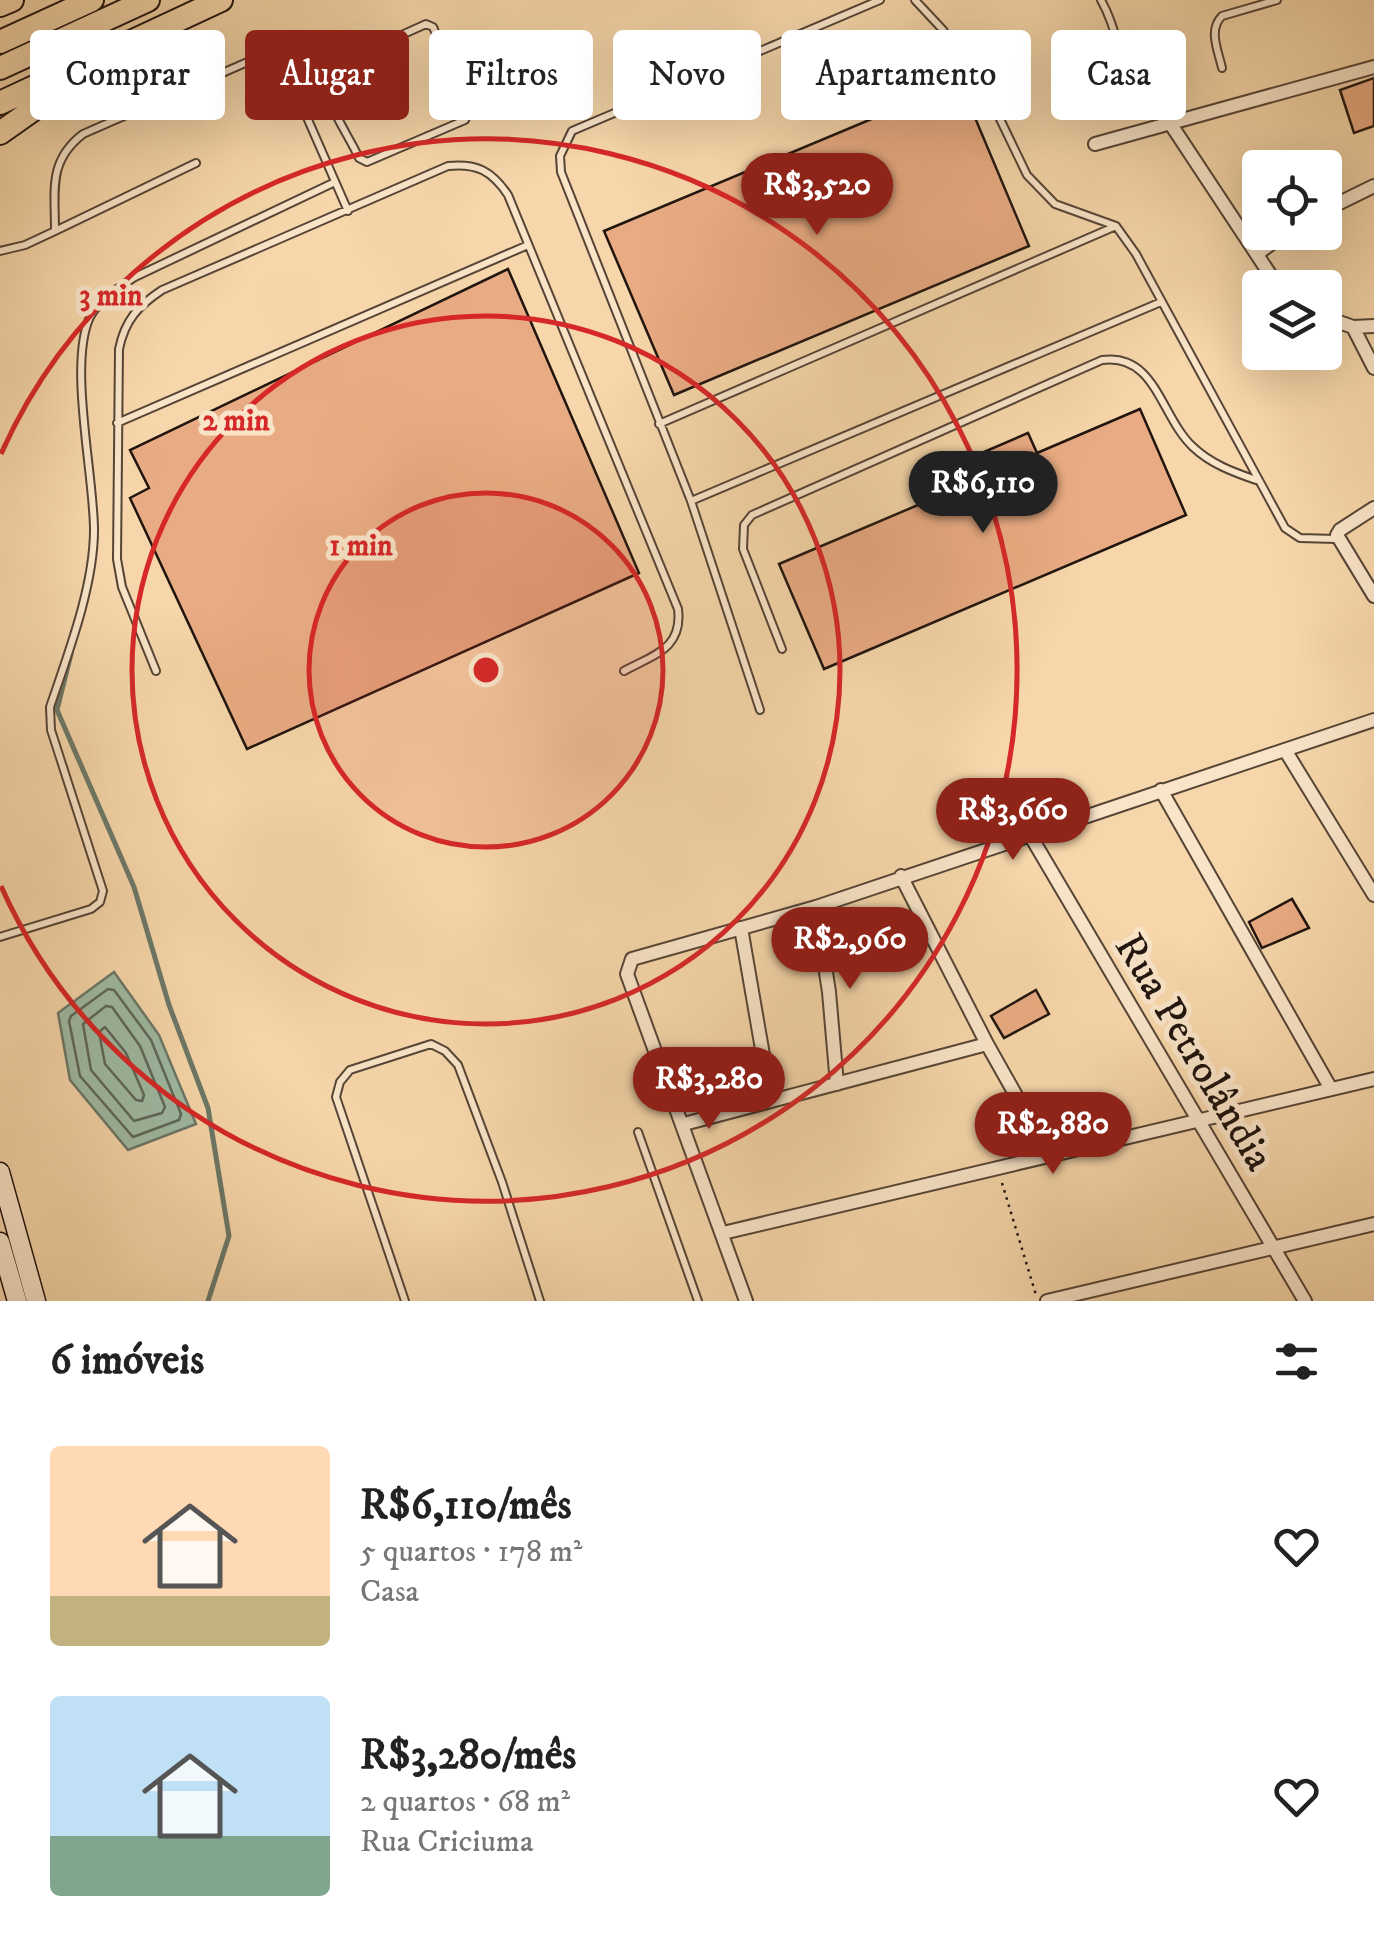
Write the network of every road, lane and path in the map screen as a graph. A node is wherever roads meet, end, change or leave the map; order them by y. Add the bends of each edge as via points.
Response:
1 (12, 0) edge
2 (92, 0) edge
3 (148, 0) edge
4 (221, 0) edge
5 (880, 0) edge
6 (915, 0) edge
7 (1101, 0) edge
8 (1277, 0) edge
9 (0, 5) edge
10 (158, 30) edge
11 (0, 42) edge
12 (245, 62) edge
13 (1374, 66) edge
14 (0, 68) edge
15 (1222, 68) dead end
16 (30, 89) edge
17 (332, 102) joint
18 (0, 103) edge
19 (30, 112) edge
20 (309, 120) edge
21 (1174, 122) junction
22 (0, 133) edge
23 (1095, 144) dead end
24 (196, 163) dead end
25 (335, 182) junction
26 (1374, 186) edge
27 (1342, 202) edge
28 (348, 211) junction
29 (1116, 226) junction
30 (55, 231) junction
31 (528, 245) junction
32 (0, 250) edge
33 (1262, 250) edge
34 (1256, 254) junction
35 (1267, 270) edge
36 (1161, 302) junction
37 (1342, 323) edge
38 (1374, 326) edge
39 (1353, 327) junction
40 (1374, 368) edge
41 (118, 423) junction
42 (659, 424) junction
43 (1256, 480) junction
44 (692, 501) junction
45 (1374, 508) edge
46 (1337, 539) junction
47 (1374, 596) edge
48 (782, 648) dead end
49 (156, 671) dead end
50 (624, 671) dead end
51 (760, 710) dead end
52 (1374, 720) edge
53 (1285, 750) junction
54 (1161, 790) junction
55 (1030, 835) junction
56 (901, 876) junction
57 (1374, 896) edge
58 (816, 907) junction
59 (741, 928) junction
60 (0, 937) edge
61 (987, 1044) junction
62 (1374, 1079) edge
63 (837, 1084) junction
64 (1330, 1090) junction
65 (771, 1101) junction
66 (1200, 1122) junction
67 (684, 1124) junction
68 (638, 1132) dead end
69 (1050, 1156) junction
70 (998, 1168) junction
71 (0, 1172) edge
72 (1374, 1224) edge
73 (723, 1233) junction
74 (0, 1242) edge
75 (1275, 1247) junction
76 (17, 1301) edge
77 (36, 1301) edge
78 (405, 1301) edge
79 (540, 1301) edge
80 (698, 1301) edge
81 (746, 1301) edge
82 (1038, 1301) edge
83 (1048, 1301) edge
84 (1306, 1301) edge

1 - 9 highway
2 - 11 highway
3 - 14 highway
4 - 10 highway
5 - 42 lane via 572,131 564,142 561,172
6 - 29 lane via 990,103 1027,174 1054,204
7 - 21 lane via 1126,70
8 - 15 lane via 1217,21
12 - 30 lane via 70,145 56,168
13 - 21 street
16 - 18 highway
17 - 17 lane via 324,84 330,67 426,24 469,112 465,120 367,162
19 - 22 highway
20 - 25 lane
21 - 23 street
21 - 34 street
24 - 30 lane
25 - 28 lane
25 - 60 lane via 135,277 91,316 83,366 94,530 50,719 103,890 92,909
26 - 27 street
28 - 31 lane via 466,164 497,178
28 - 41 lane via 140,305 122,332
29 - 36 lane
29 - 42 lane
30 - 32 lane
31 - 41 lane
31 - 50 lane via 678,609 678,634 670,645
33 - 34 street
34 - 35 street
36 - 43 lane
36 - 44 lane
37 - 39 street
38 - 39 street
39 - 40 street
41 - 49 lane via 116,559
42 - 44 lane
43 - 46 lane via 1292,534
43 - 48 lane via 1194,448 1141,368 1102,360 752,516 744,525 743,549
44 - 51 lane
45 - 46 street
46 - 47 street
52 - 53 street
53 - 54 street
53 - 57 street
54 - 55 street
54 - 64 street
55 - 56 street
55 - 66 street, Rua Petrolândia
56 - 58 street
56 - 61 street
58 - 59 street
58 - 63 street
59 - 65 street
59 - 67 street via 632,959 628,974
61 - 63 street
61 - 69 street
62 - 64 street
63 - 65 street
64 - 66 street
65 - 67 street
66 - 69 street
66 - 75 street, Rua Petrolândia
67 - 73 street
68 - 80 lane
69 - 70 street
70 - 73 street
70 - 82 path
71 - 77 street
72 - 75 street
73 - 81 street
74 - 76 street
75 - 83 street
75 - 84 street, Rua Petrolândia
78 - 79 lane via 336,1096 350,1070 431,1044 458,1065

